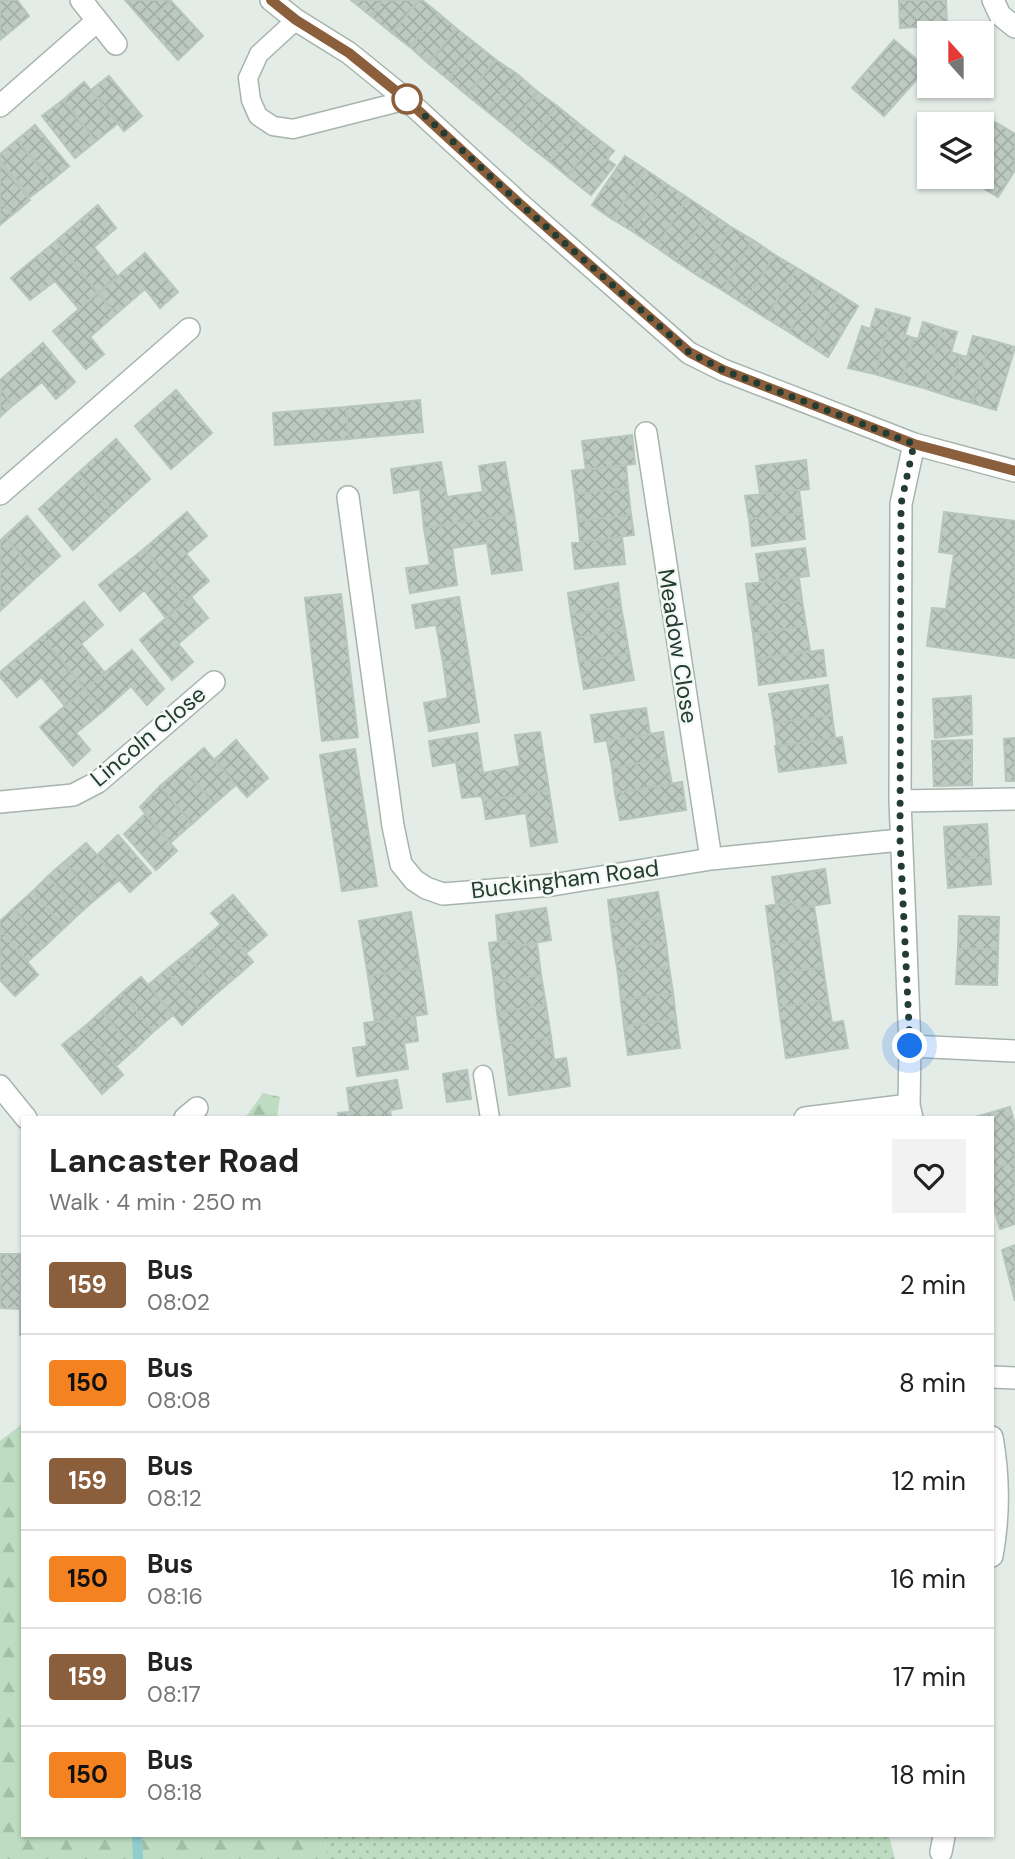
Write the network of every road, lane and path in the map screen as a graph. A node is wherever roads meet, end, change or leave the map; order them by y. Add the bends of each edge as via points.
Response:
1 (80, 0) edge
2 (271, 0) edge
3 (993, 0) edge
4 (296, 20) junction
5 (97, 21) junction
6 (1015, 27) edge
7 (116, 44) dead end
8 (407, 100) junction
9 (0, 106) edge
10 (189, 329) dead end
11 (646, 433) dead end
12 (914, 444) junction
13 (1015, 471) edge
14 (0, 494) edge
15 (348, 497) dead end
16 (214, 682) dead end
17 (1015, 799) edge
18 (900, 801) junction
19 (0, 803) edge
20 (900, 840) junction
21 (710, 859) junction
22 (910, 1046) junction
23 (1015, 1051) edge
24 (483, 1075) dead end
25 (0, 1086) edge
26 (911, 1111) edge
27 (24, 1116) edge
28 (490, 1116) edge
29 (835, 1116) edge
30 (994, 1377) edge
31 (1015, 1378) edge
32 (994, 1449) edge
33 (994, 1546) edge

1 - 5 street
2 - 4 street
3 - 6 street via 1000,15
4 - 8 street via 349,53
4 - 8 lane via 259,54 248,78 258,116 272,126 293,129
5 - 7 street
5 - 9 street
8 - 12 street via 689,352 723,370
10 - 14 street
11 - 21 street, Meadow Close
12 - 13 street
12 - 18 street via 901,504
15 - 21 street, Buckingham Road via 393,826 401,864 414,880 443,894 552,886
16 - 19 street, Lincoln Close via 98,782 73,795
17 - 18 street
18 - 20 street
20 - 21 street, Buckingham Road
20 - 22 street
22 - 23 street
22 - 26 street
24 - 28 lane
25 - 27 street
26 - 29 street
30 - 31 street
32 - 33 street

